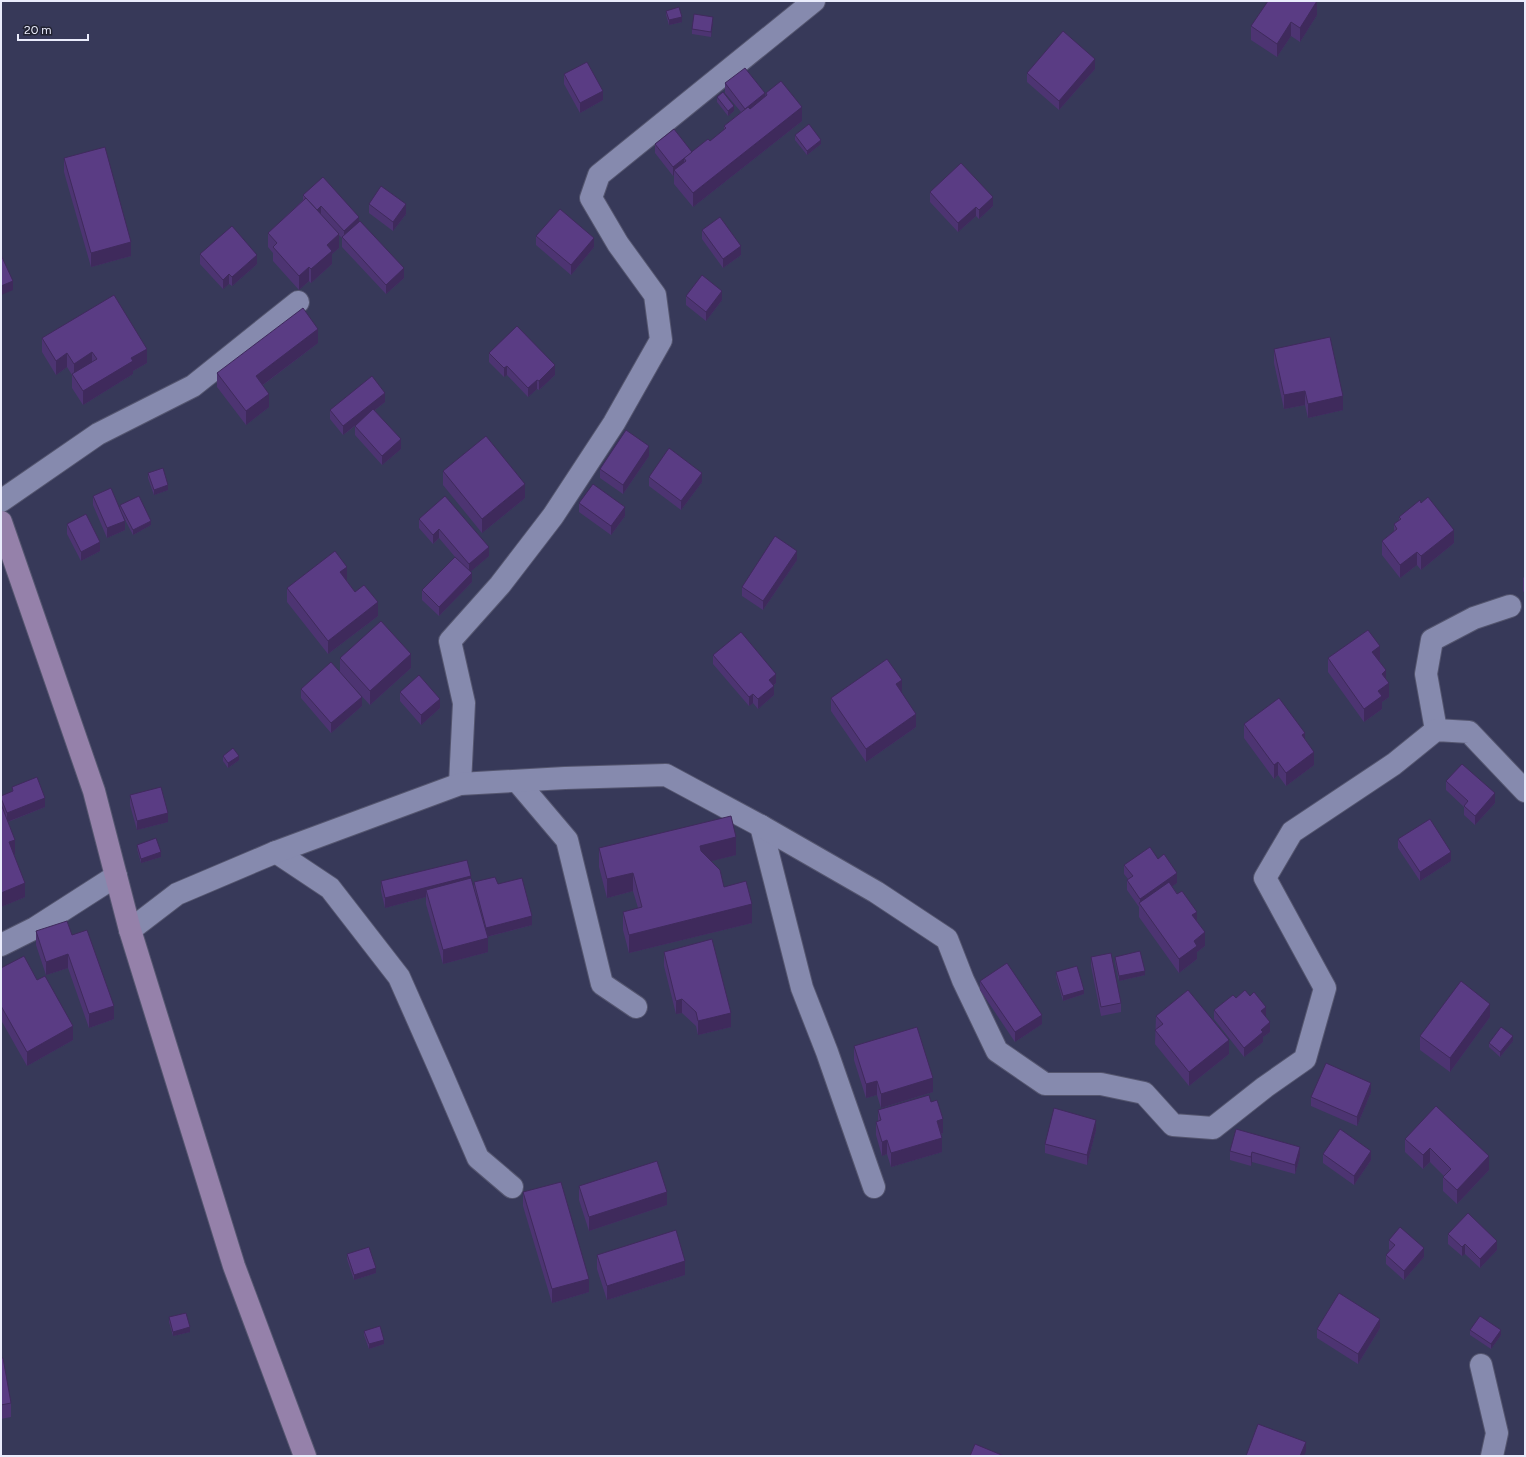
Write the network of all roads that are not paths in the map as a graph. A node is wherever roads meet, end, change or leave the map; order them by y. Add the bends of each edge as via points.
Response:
1 (814, 1) edge
2 (298, 302) dead end
3 (1, 501) edge
4 (1, 522) edge
5 (1510, 606) dead end
6 (1436, 730) junction
7 (517, 781) junction
8 (460, 784) junction
9 (1525, 791) edge
10 (761, 826) junction
11 (276, 852) junction
12 (116, 876) junction
13 (130, 930) junction
14 (1, 945) edge
15 (636, 1007) dead end
16 (512, 1187) dead end
17 (874, 1187) dead end
18 (1482, 1366) dead end
19 (305, 1456) edge
20 (1492, 1456) edge

1 - 8 street via 599,174 592,198 618,244 655,295 661,340 614,423 553,516 500,585 450,641 464,704
2 - 3 street via 193,386 98,434
4 - 12 street via 94,791
5 - 6 street via 1474,618 1432,640 1426,674
6 - 9 street via 1469,732
6 - 10 street via 1394,764 1292,832 1265,878 1325,988 1305,1059 1213,1128 1173,1125 1144,1093 1101,1084 1045,1084 1039,1080 997,1051 963,980 947,939 876,892
7 - 8 street
7 - 10 street via 666,775
7 - 15 street via 567,840 602,984
8 - 11 street
10 - 17 street via 802,988
11 - 13 street via 177,894
11 - 16 street via 330,888 399,977 478,1158
12 - 13 street
12 - 14 street via 35,928
13 - 19 street via 234,1266
18 - 20 street via 1497,1433

